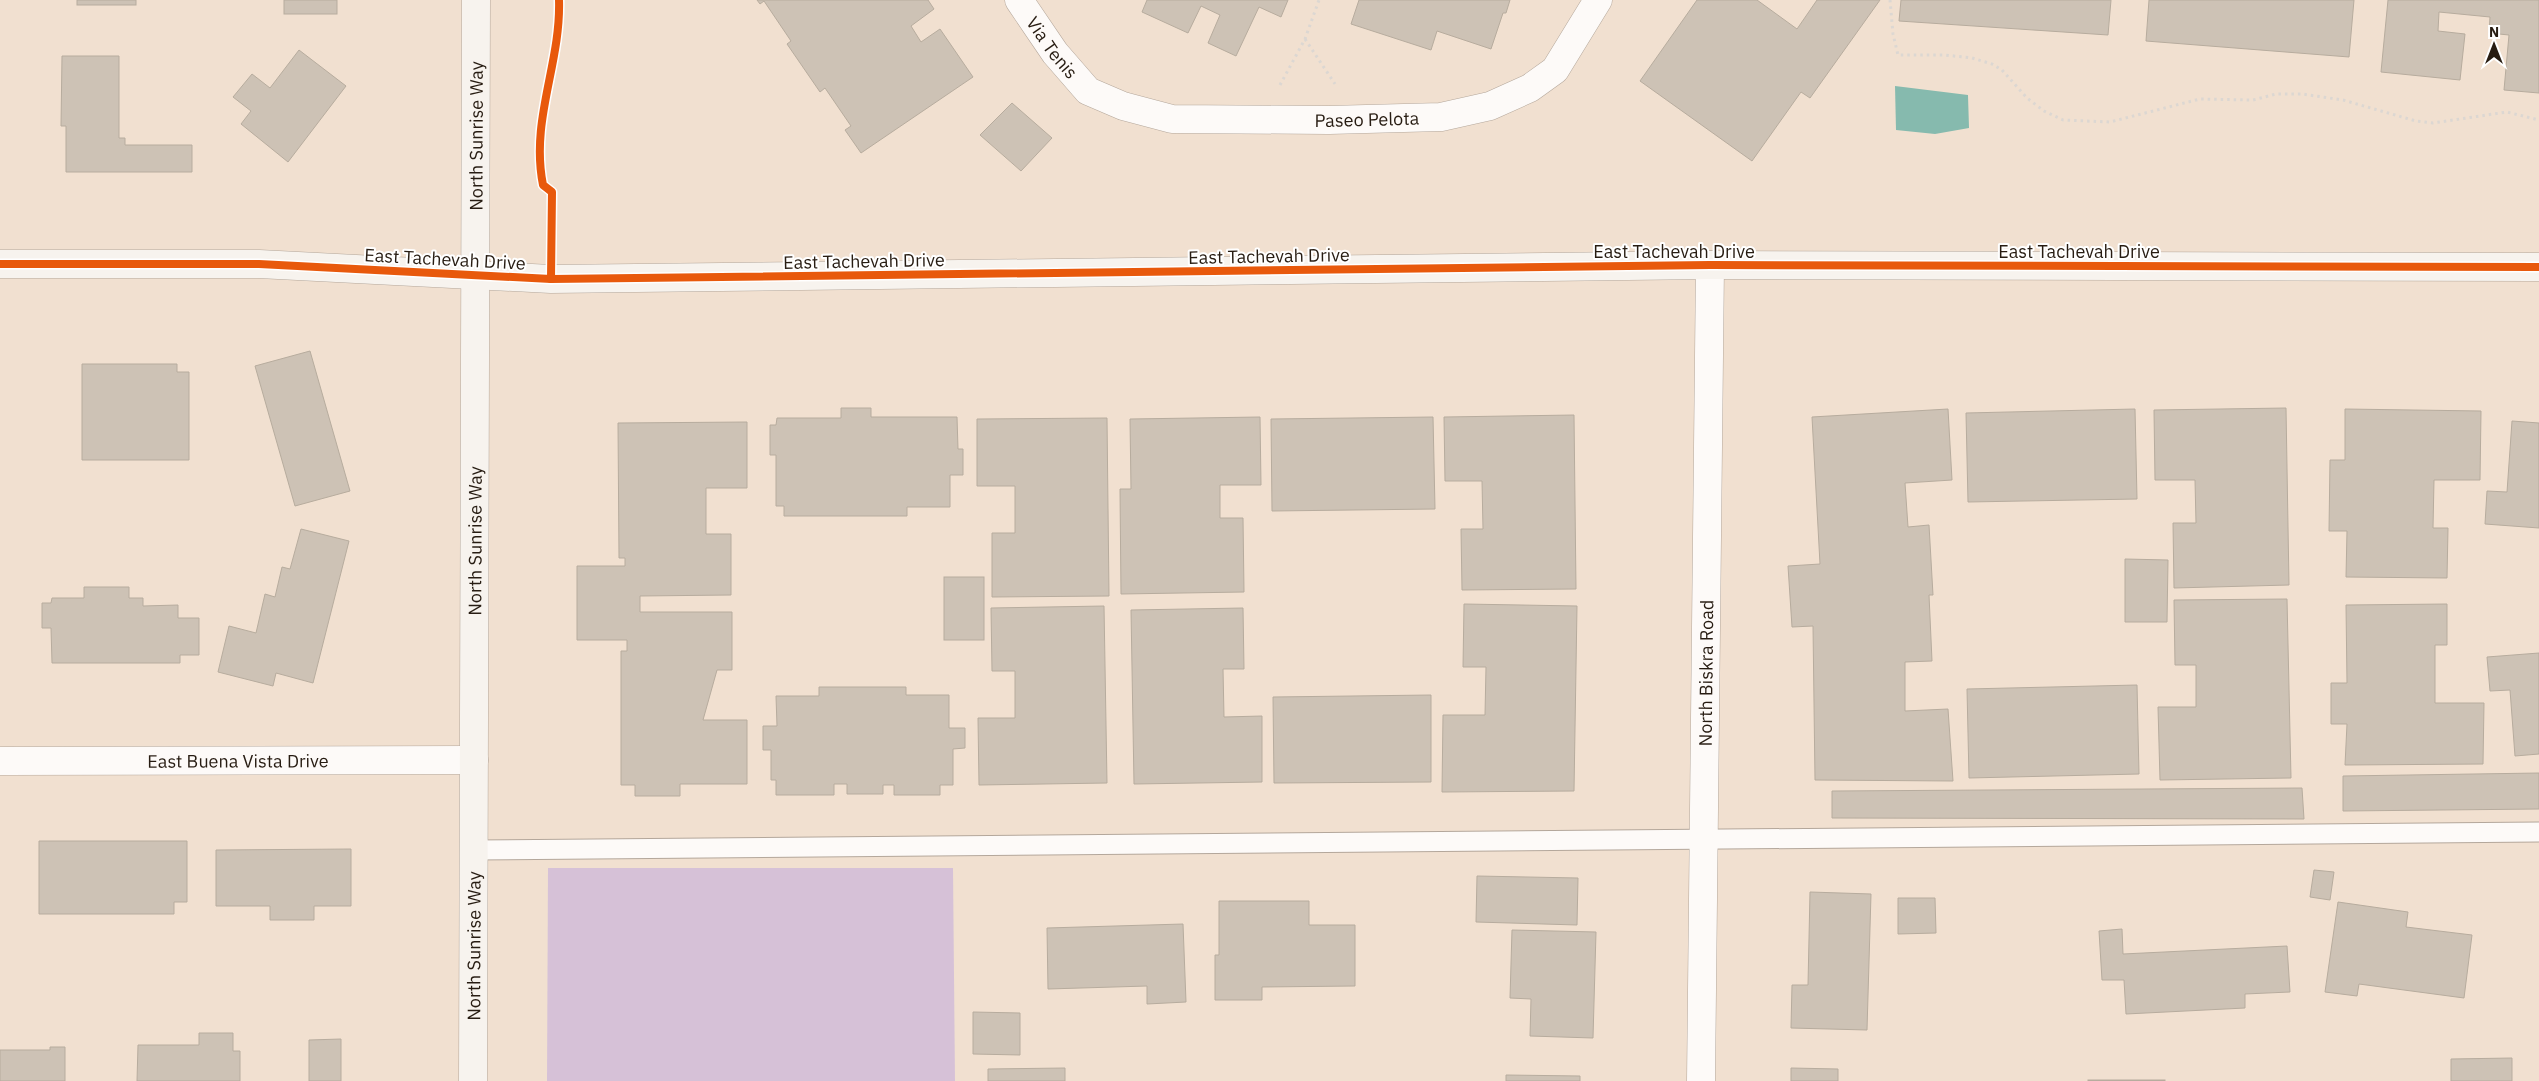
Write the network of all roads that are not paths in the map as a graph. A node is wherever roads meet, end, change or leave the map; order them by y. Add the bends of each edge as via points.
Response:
1 (476, 0) edge
2 (1019, 0) edge
3 (1598, 0) edge
4 (1088, 91) joint
5 (0, 264) edge
6 (1710, 265) junction
7 (2539, 267) edge
8 (475, 277) junction
9 (474, 760) junction
10 (0, 761) edge
11 (2539, 832) edge
12 (1704, 840) junction
13 (473, 850) junction
14 (473, 1081) edge
15 (1701, 1081) edge

1 - 8 street, North Sunrise Way
2 - 4 street, Via Tenis via 1055,53
3 - 4 street, Paseo Pelota via 1555,70 1530,88 1490,106 1441,117 1172,119 1122,106
5 - 8 street, East Tachevah Drive via 258,264
6 - 7 street, East Tachevah Drive
6 - 8 street, East Tachevah Drive via 686,278
6 - 12 street, North Biskra Road
8 - 9 street, North Sunrise Way
9 - 10 street, East Buena Vista Drive
9 - 13 street, North Sunrise Way
11 - 12 lane
12 - 13 lane
12 - 15 street, North Biskra Road
13 - 14 street, North Sunrise Way

